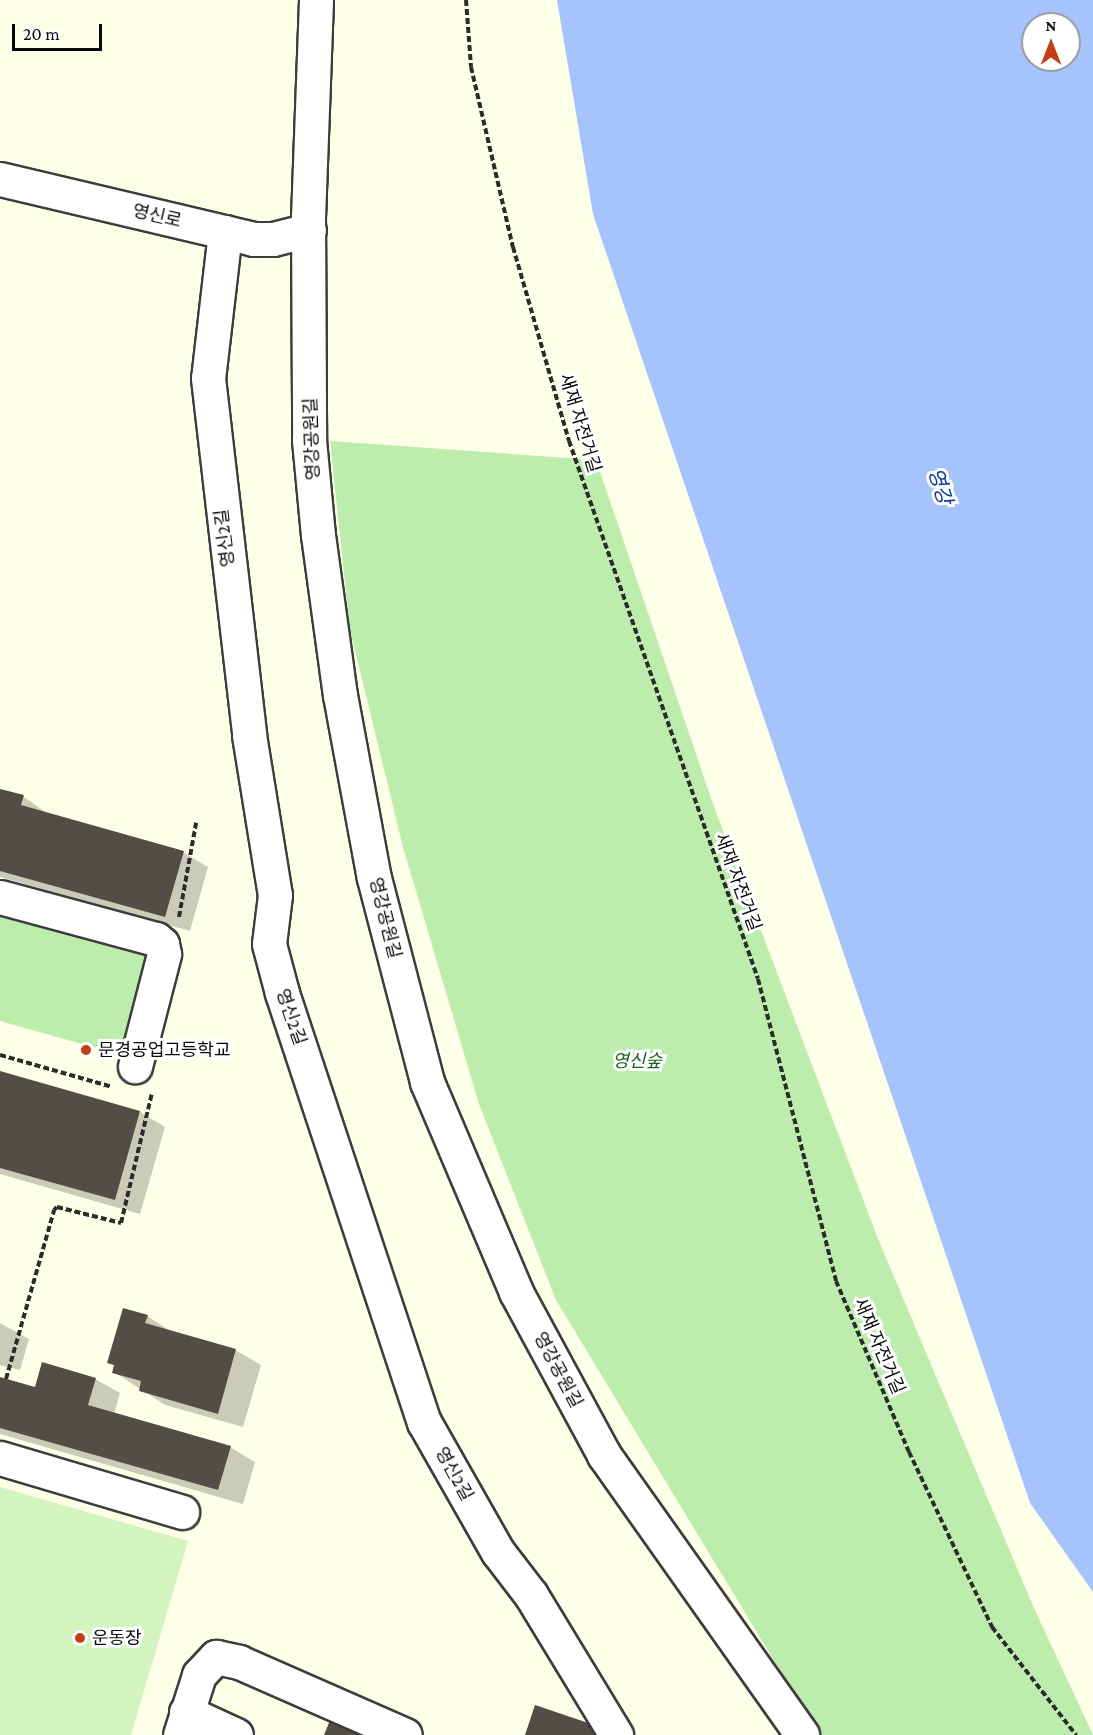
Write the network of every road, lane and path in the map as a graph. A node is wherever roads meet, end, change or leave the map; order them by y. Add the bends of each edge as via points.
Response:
1 (316, 0) edge
2 (466, 0) edge
3 (2, 186) edge
4 (309, 230) junction
5 (225, 232) junction
6 (196, 823) dead end
7 (0, 897) edge
8 (177, 925) dead end
9 (0, 1055) edge
10 (137, 1084) junction
11 (151, 1098) junction
12 (6, 1379) dead end
13 (0, 1458) edge
14 (182, 1512) dead end
15 (186, 1713) edge
16 (236, 1735) edge
17 (405, 1735) edge
18 (616, 1735) edge
19 (802, 1735) edge
20 (1076, 1735) edge

1 - 4 street, 영강공원길
2 - 20 path, 새재 자전거길 via 471,67 513,247 569,441 758,979 836,1281 909,1452 992,1627
3 - 5 street, 영신로
4 - 5 street, 영신로 via 273,239
4 - 19 street, 영강공원길 via 309,440 340,695 374,878 427,1082 516,1292 604,1455
5 - 18 street, 영신2길 via 208,378 249,735 275,895 269,944 424,1422 498,1552 531,1595
6 - 8 path
7 - 10 street via 156,939 162,944 164,954
9 - 10 path
10 - 11 path
10 - 11 path
11 - 12 path via 121,1223 60,1207 54,1210
13 - 14 street
15 - 16 street
15 - 17 street via 207,1663 216,1657 228,1657

